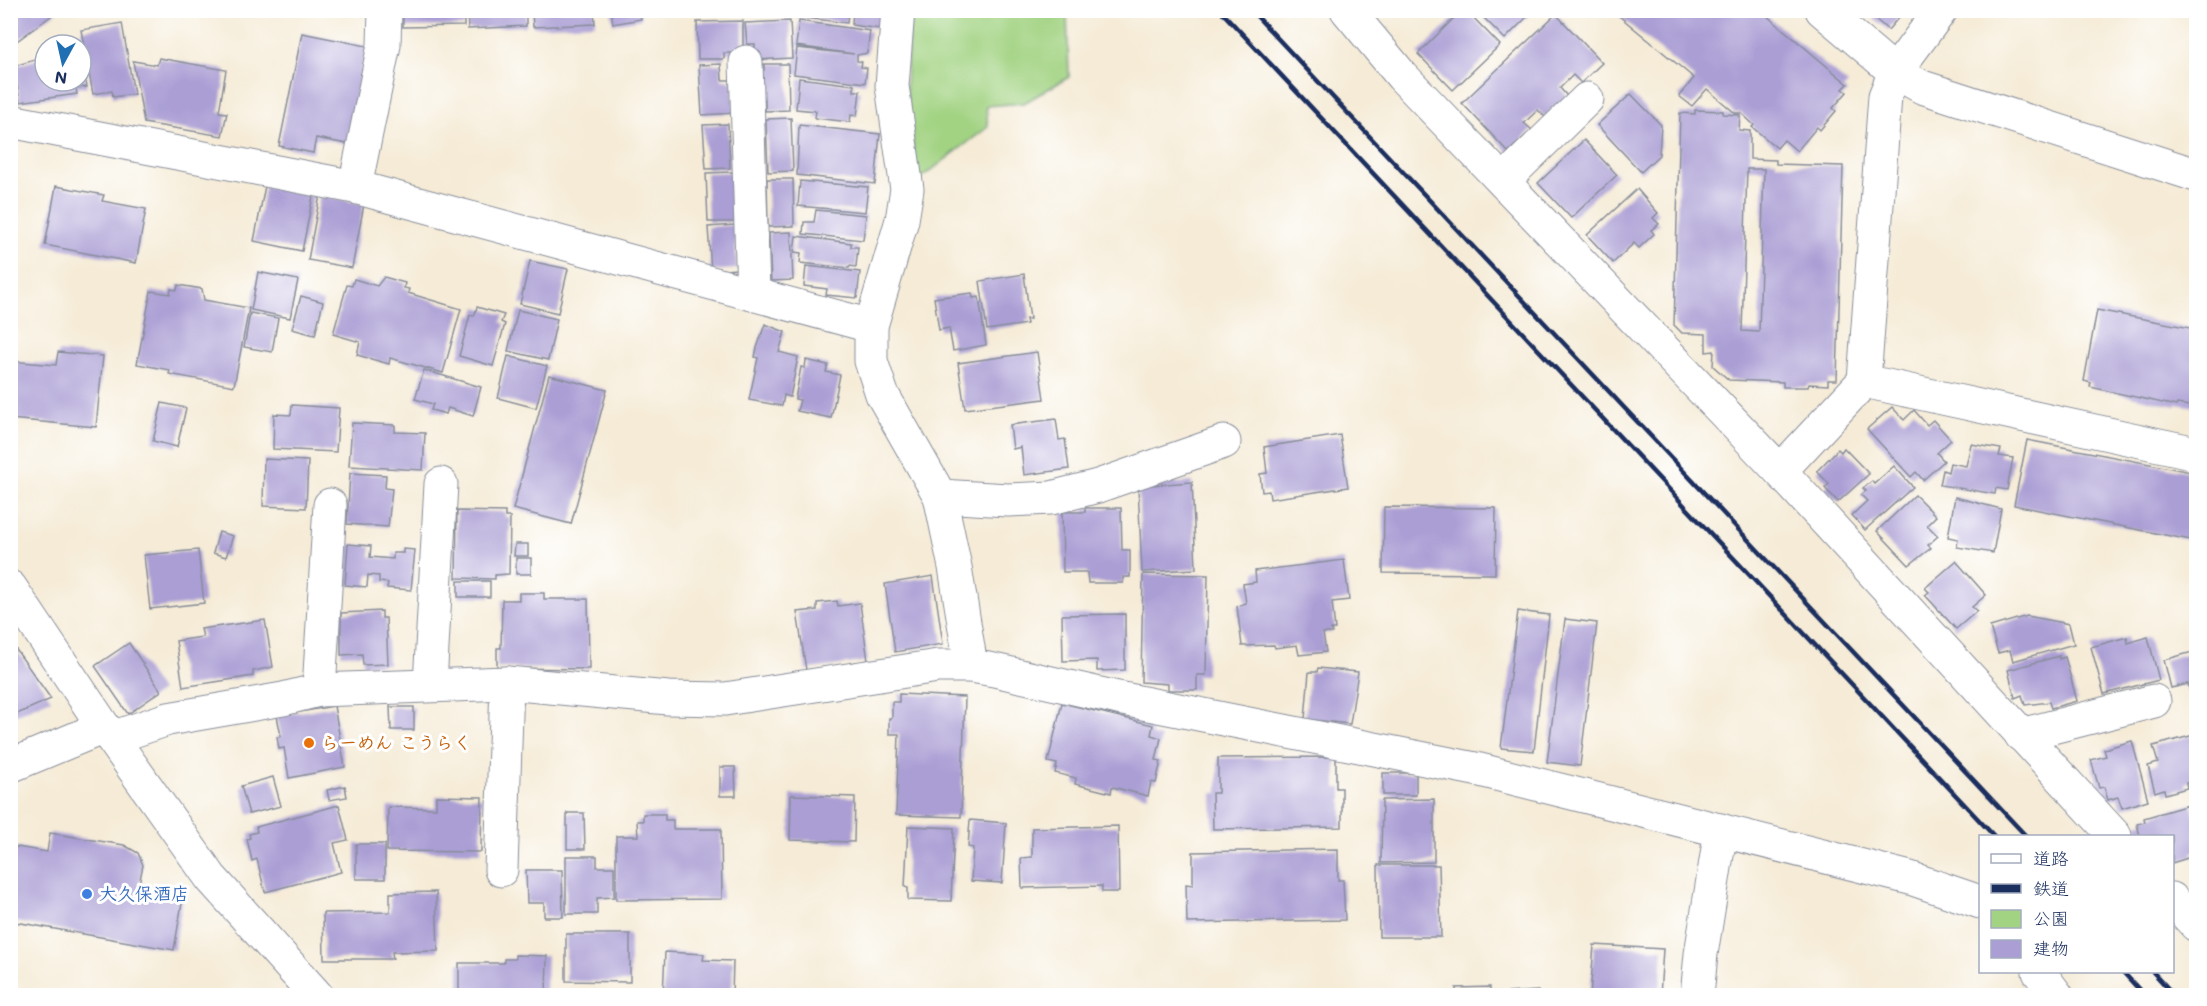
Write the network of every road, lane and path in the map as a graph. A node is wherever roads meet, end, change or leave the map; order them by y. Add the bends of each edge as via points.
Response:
1 (385, 10) edge
2 (898, 10) edge
3 (1347, 10) edge
4 (1822, 10) edge
5 (1941, 10) edge
6 (746, 63) dead end
7 (1895, 72) junction
8 (1587, 99) dead end
9 (10, 121) edge
10 (2196, 175) edge
11 (1503, 181) junction
12 (355, 187) junction
13 (753, 294) junction
14 (871, 326) junction
15 (1864, 381) junction
16 (1224, 442) dead end
17 (2196, 453) edge
18 (1780, 471) junction
19 (441, 484) dead end
20 (940, 496) junction
21 (330, 505) dead end
22 (10, 587) edge
23 (971, 666) junction
24 (507, 682) junction
25 (430, 684) junction
26 (319, 690) junction
27 (2154, 701) dead end
28 (108, 733) junction
29 (2021, 735) junction
30 (10, 765) edge
31 (1721, 830) junction
32 (2113, 835) edge
33 (501, 870) dead end
34 (2196, 889) edge
35 (2174, 896) edge
36 (2174, 899) edge
37 (1979, 902) edge
38 (2196, 925) edge
39 (2040, 973) edge
40 (317, 996) edge
41 (1697, 996) edge
42 (2057, 996) edge

1 - 12 street via 384,45
2 - 14 street via 892,86 907,189 902,220
3 - 11 street via 1402,76
4 - 7 street
5 - 7 street
6 - 13 street
7 - 10 street via 1922,87
7 - 15 street via 1885,96
8 - 11 street
9 - 12 street
11 - 18 street
12 - 13 street
13 - 14 street
14 - 20 street via 871,361 882,394
15 - 17 street
15 - 18 street
16 - 20 street via 1052,498
18 - 29 street
19 - 25 street
20 - 23 street
21 - 26 street
22 - 28 street
23 - 24 street via 938,666 725,699 668,698
23 - 31 street via 1480,770
24 - 25 street
24 - 33 street
25 - 26 street
26 - 28 street
27 - 29 street
28 - 30 street
28 - 40 street via 211,878
29 - 32 street
31 - 37 street via 1910,878
31 - 41 street
34 - 35 street
36 - 38 street
39 - 42 street

